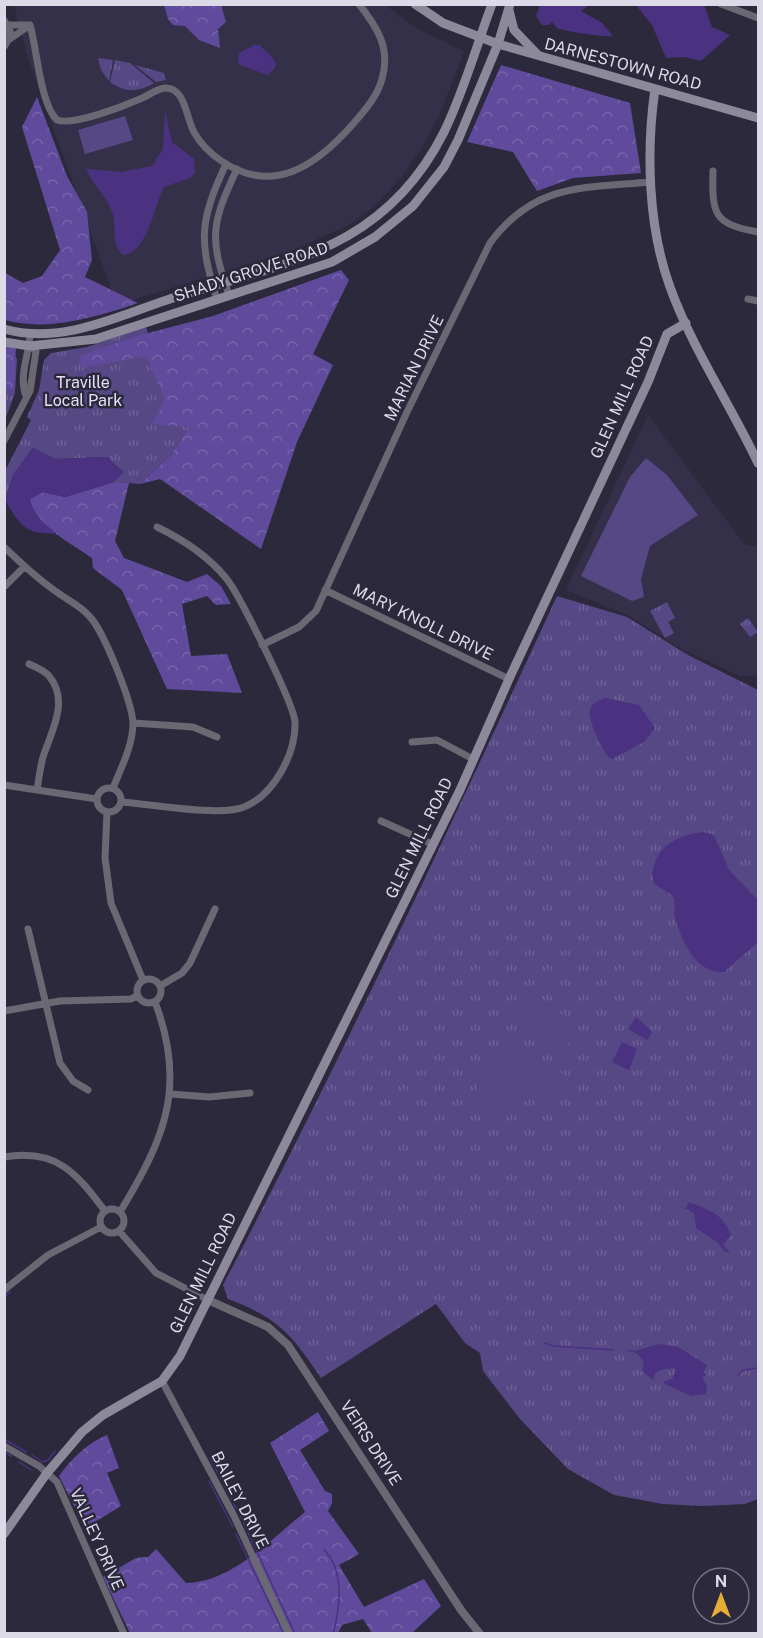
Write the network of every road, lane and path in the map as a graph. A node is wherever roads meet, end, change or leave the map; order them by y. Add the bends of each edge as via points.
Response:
1 (359, 4) edge
2 (415, 4) edge
3 (492, 4) edge
4 (721, 4) edge
5 (509, 6) edge
6 (759, 18) edge
7 (6, 21) edge
8 (30, 25) junction
9 (476, 37) junction
10 (7, 42) edge
11 (498, 44) junction
12 (539, 57) junction
13 (655, 89) junction
14 (759, 118) edge
15 (226, 164) junction
16 (237, 169) junction
17 (713, 171) dead end
18 (650, 182) junction
19 (759, 231) edge
20 (224, 282) junction
21 (213, 285) junction
22 (229, 295) junction
23 (748, 298) dead end
24 (218, 299) junction
25 (759, 302) edge
26 (686, 323) junction
27 (4, 329) edge
28 (30, 333) junction
29 (4, 342) edge
30 (30, 346) junction
31 (4, 441) edge
32 (754, 444) edge
33 (759, 463) edge
34 (157, 527) dead end
35 (4, 547) edge
36 (24, 567) junction
37 (4, 586) edge
38 (325, 590) junction
39 (262, 645) junction
40 (29, 664) dead end
41 (509, 679) junction
42 (133, 723) junction
43 (217, 738) dead end
44 (412, 742) dead end
45 (473, 759) junction
46 (4, 785) edge
47 (113, 788) junction
48 (37, 790) junction
49 (97, 799) junction
50 (122, 802) junction
51 (107, 812) junction
52 (381, 821) dead end
53 (432, 844) junction
54 (215, 909) dead end
55 (27, 929) dead end
56 (144, 980) junction
57 (160, 986) junction
58 (137, 996) junction
59 (155, 1002) junction
60 (46, 1004) junction
61 (4, 1011) edge
62 (88, 1090) dead end
63 (250, 1093) dead end
64 (171, 1094) junction
65 (4, 1156) edge
66 (105, 1211) junction
67 (120, 1212) junction
68 (101, 1227) junction
69 (119, 1231) junction
70 (4, 1290) edge
71 (208, 1300) junction
72 (162, 1382) junction
73 (4, 1446) edge
74 (47, 1473) junction
75 (4, 1534) edge
76 (124, 1634) edge
77 (290, 1634) edge
78 (480, 1634) edge

1 - 16 street via 378,28 385,55 381,82 371,102 331,149 306,167 266,175
2 - 9 main road, DARNESTOWN ROAD via 443,23
3 - 9 main road, SHADY GROVE ROAD
4 - 6 street
5 - 11 main road, SHADY GROVE ROAD
5 - 12 main road via 514,30
7 - 8 street
7 - 10 street
8 - 10 street
8 - 15 street via 37,65 57,120 73,121 170,88 181,97 200,141
9 - 11 main road, DARNESTOWN ROAD
9 - 20 main road, SHADY GROVE ROAD via 441,137 414,181 382,214 321,251
11 - 12 main road, DARNESTOWN ROAD
11 - 22 main road, SHADY GROVE ROAD via 444,167 397,222 332,262
12 - 13 main road, DARNESTOWN ROAD
13 - 14 main road, DARNESTOWN ROAD
13 - 18 main road
15 - 16 street
15 - 21 street via 205,220 204,250
16 - 20 street via 222,200 215,230 215,250
17 - 19 street via 712,204 720,219
18 - 26 main road via 670,286
18 - 38 street, MARIAN DRIVE via 565,190 534,201 502,226 407,412
20 - 21 main road, SHADY GROVE ROAD
20 - 22 street
21 - 24 street
21 - 28 main road, SHADY GROVE ROAD via 94,326
22 - 24 main road, SHADY GROVE ROAD
23 - 25 street
24 - 30 main road, SHADY GROVE ROAD via 96,339
26 - 32 main road
26 - 41 main road, GLEN MILL ROAD via 664,338 648,382
27 - 28 main road, SHADY GROVE ROAD
28 - 30 street
29 - 30 main road, SHADY GROVE ROAD
30 - 31 street via 36,351 30,391
32 - 33 main road
34 - 39 street via 181,538 227,579
35 - 36 street
36 - 37 street
36 - 42 street via 80,608 98,627 128,698
38 - 39 street, MARIAN DRIVE via 309,620
38 - 41 street, MARY KNOLL DRIVE
39 - 50 street via 295,722 292,742 274,786 262,799 242,809
40 - 48 street via 49,676 58,705 56,726 44,755
41 - 45 main road, GLEN MILL ROAD
42 - 43 street via 193,727
42 - 47 street via 127,753
44 - 45 street via 436,740
45 - 53 main road, GLEN MILL ROAD
46 - 48 street
47 - 49 street via 101,791
47 - 50 street
48 - 49 street
49 - 51 street via 98,806
50 - 51 street via 118,809
51 - 56 street via 104,843 111,903
52 - 53 street
53 - 71 main road, GLEN MILL ROAD
54 - 57 street via 190,963
55 - 60 street
56 - 57 street via 154,980
56 - 58 street
57 - 59 street via 161,993
58 - 59 street via 147,1004
58 - 60 street
59 - 64 street via 168,1041
60 - 61 street
60 - 62 street via 60,1063 73,1081
63 - 64 street
64 - 67 street via 160,1136
65 - 66 street via 33,1155 58,1162 78,1177
66 - 67 street
66 - 68 street
67 - 69 street via 124,1222
68 - 69 street via 107,1232
68 - 70 street via 48,1255
69 - 71 street via 156,1273
71 - 72 main road, GLEN MILL ROAD
71 - 78 street, VEIRS DRIVE via 268,1327 288,1345
72 - 74 main road, GLEN MILL ROAD via 97,1419
72 - 77 street, BAILEY DRIVE via 234,1515
73 - 74 street, VALLEY DRIVE
74 - 75 main road, GLEN MILL ROAD
74 - 76 street, VALLEY DRIVE via 57,1482

